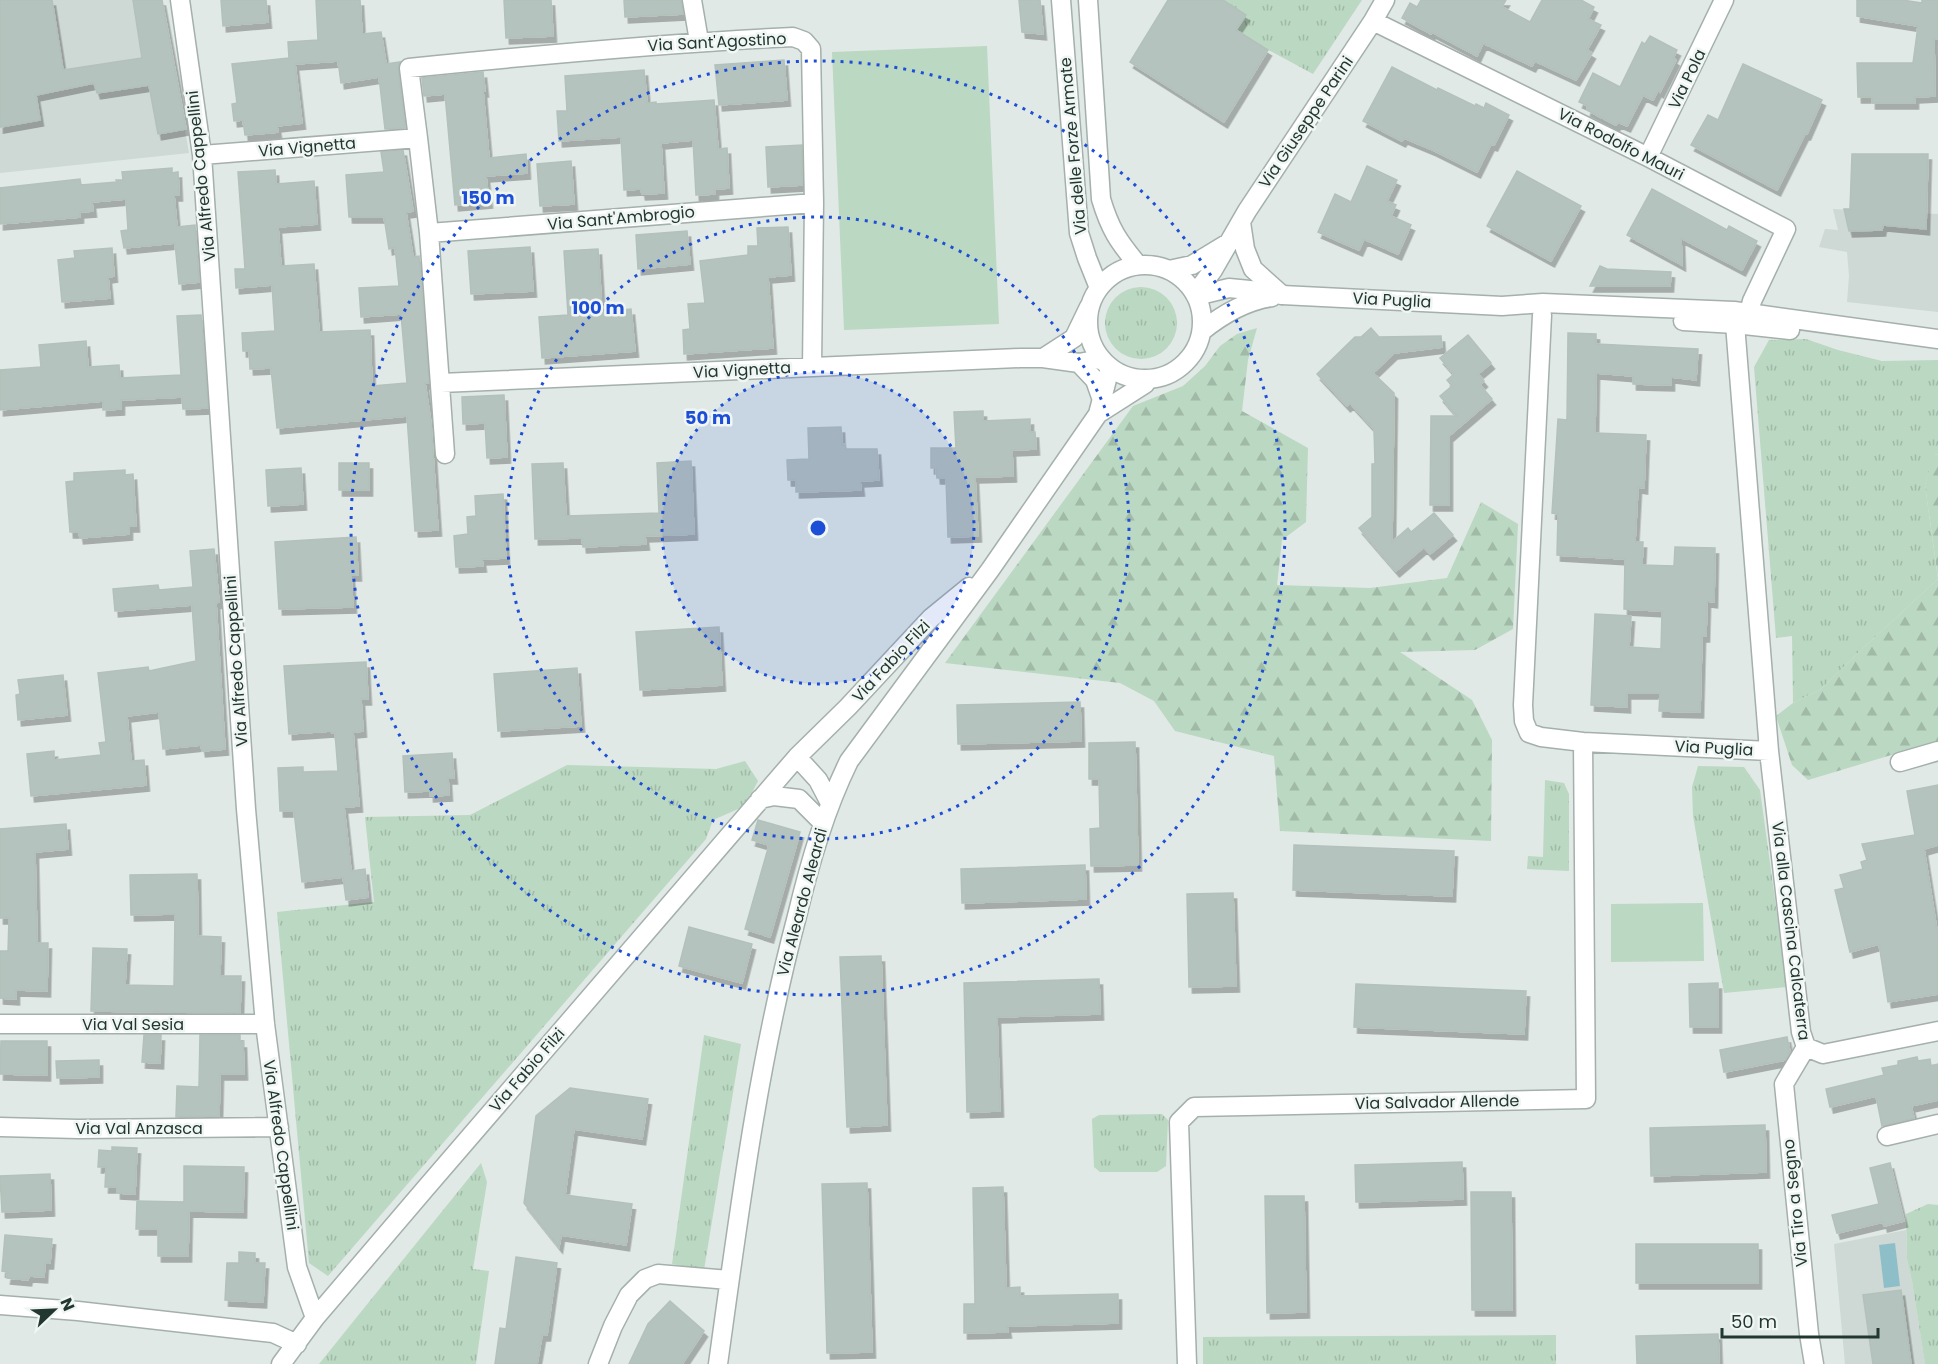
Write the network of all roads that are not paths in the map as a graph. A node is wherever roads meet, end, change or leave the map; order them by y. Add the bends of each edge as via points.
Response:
1 (180, 0) edge
2 (692, 0) edge
3 (1061, 0) edge
4 (1088, 0) edge
5 (1385, 0) edge
6 (1724, 0) edge
7 (1373, 21) junction
8 (699, 41) junction
9 (418, 138) junction
10 (202, 156) junction
11 (1648, 157) junction
12 (814, 202) junction
13 (1240, 222) junction
14 (429, 233) junction
15 (1227, 244) junction
16 (1138, 265) junction
17 (1169, 270) junction
18 (1100, 288) junction
19 (1195, 295) junction
20 (1282, 295) junction
21 (1502, 306) junction
22 (1089, 308) junction
23 (1542, 315) junction
24 (1742, 318) junction
25 (1202, 331) junction
26 (1938, 339) edge
27 (1042, 358) junction
28 (1079, 363) junction
29 (1105, 363) junction
30 (812, 367) junction
31 (1147, 380) junction
32 (441, 383) junction
33 (1100, 407) junction
34 (445, 454) dead end
35 (990, 570) junction
36 (1583, 742) junction
37 (1769, 751) junction
38 (1938, 751) edge
39 (797, 757) junction
40 (1900, 762) dead end
41 (760, 799) junction
42 (798, 799) junction
43 (830, 803) junction
44 (823, 823) junction
45 (0, 1024) edge
46 (265, 1024) junction
47 (1938, 1031) edge
48 (1806, 1047) junction
49 (1938, 1124) edge
50 (0, 1127) edge
51 (279, 1127) junction
52 (1887, 1136) dead end
53 (729, 1280) junction
54 (0, 1305) edge
55 (315, 1318) junction
56 (297, 1344) junction
57 (281, 1364) edge
58 (598, 1364) edge
59 (718, 1364) edge
60 (1187, 1364) edge
61 (1814, 1364) edge

1 - 10 street, Via Alfredo Cappellini
2 - 8 street
3 - 18 street, Via delle Forze Armate via 1080,233
4 - 16 street, Via delle Forze Armate via 1101,199 1119,242
5 - 7 street, Via Giuseppe Parini
6 - 11 street, Via Pola
7 - 11 street, Via Rodolfo Mauri
7 - 13 street, Via Giuseppe Parini
8 - 9 street, Via Sant'Agostino via 409,68
8 - 12 street, Via Sant'Agostino via 793,37 811,49
9 - 10 street, Via Vignetta
9 - 14 street
10 - 46 street, Via Alfredo Cappellini via 246,809
11 - 24 street, Via Rodolfo Mauri via 1786,229
12 - 14 street, Via Sant'Ambrogio
12 - 30 street, Via Sant'Agostino
13 - 15 street, Via Giuseppe Parini
13 - 20 street via 1253,269
14 - 32 street
15 - 17 street, Via Giuseppe Parini via 1192,265
15 - 19 street, Via Giuseppe Parini
16 - 17 street
16 - 18 street via 1119,271
17 - 19 street via 1188,284
18 - 22 street
19 - 20 street, Via Puglia via 1229,288
19 - 25 street via 1202,313
20 - 21 street, Via Puglia
20 - 25 street, Via Puglia via 1240,306
21 - 23 street, Via Puglia
21 - 24 street, Via Puglia via 1543,303
22 - 27 street, Via Vignetta via 1074,338
22 - 29 street via 1089,335
23 - 24 street, Via Puglia
23 - 36 street, Via Puglia via 1524,721 1529,733
24 - 26 street
24 - 37 street, Via Puglia
25 - 31 street via 1193,355 1179,369
27 - 28 street, Via Vignetta
27 - 30 street, Via Vignetta
28 - 29 street, Via Vignetta
28 - 33 street via 1095,380
29 - 31 street via 1128,378
29 - 33 street
30 - 32 street, Via Vignetta
31 - 33 street
32 - 34 street
33 - 35 street
35 - 39 street, Via Fabio Filzi via 931,618
35 - 43 street, Via Aleardo Aleardi via 849,761
36 - 37 street, Via Puglia
36 - 60 street, Via Salvador Allende via 1586,1099 1194,1107 1179,1122
37 - 48 street, Via alla Cascina Calcaterra
38 - 40 street
39 - 41 street, Via Fabio Filzi
39 - 42 street via 794,777
39 - 43 street via 818,780
41 - 42 street
41 - 55 street, Via Fabio Filzi
42 - 44 street
43 - 44 street, Via Aleardo Aleardi
44 - 53 street, Via Aleardo Aleardi via 770,1026
45 - 46 street, Via Val Sesia
46 - 51 street, Via Alfredo Cappellini
47 - 48 street, Via alla Cascina Calcaterra via 1823,1054
48 - 61 street, Via Tiro a Segno via 1784,1084
49 - 52 street
50 - 51 street, Via Val Anzasca
51 - 55 street, Via Alfredo Cappellini via 297,1267
53 - 58 street via 658,1274 645,1279 629,1295
53 - 59 street, Via Aleardo Aleardi
54 - 56 street via 273,1333
55 - 56 street, Via Fabio Filzi
56 - 57 street, Via Fabio Filzi

